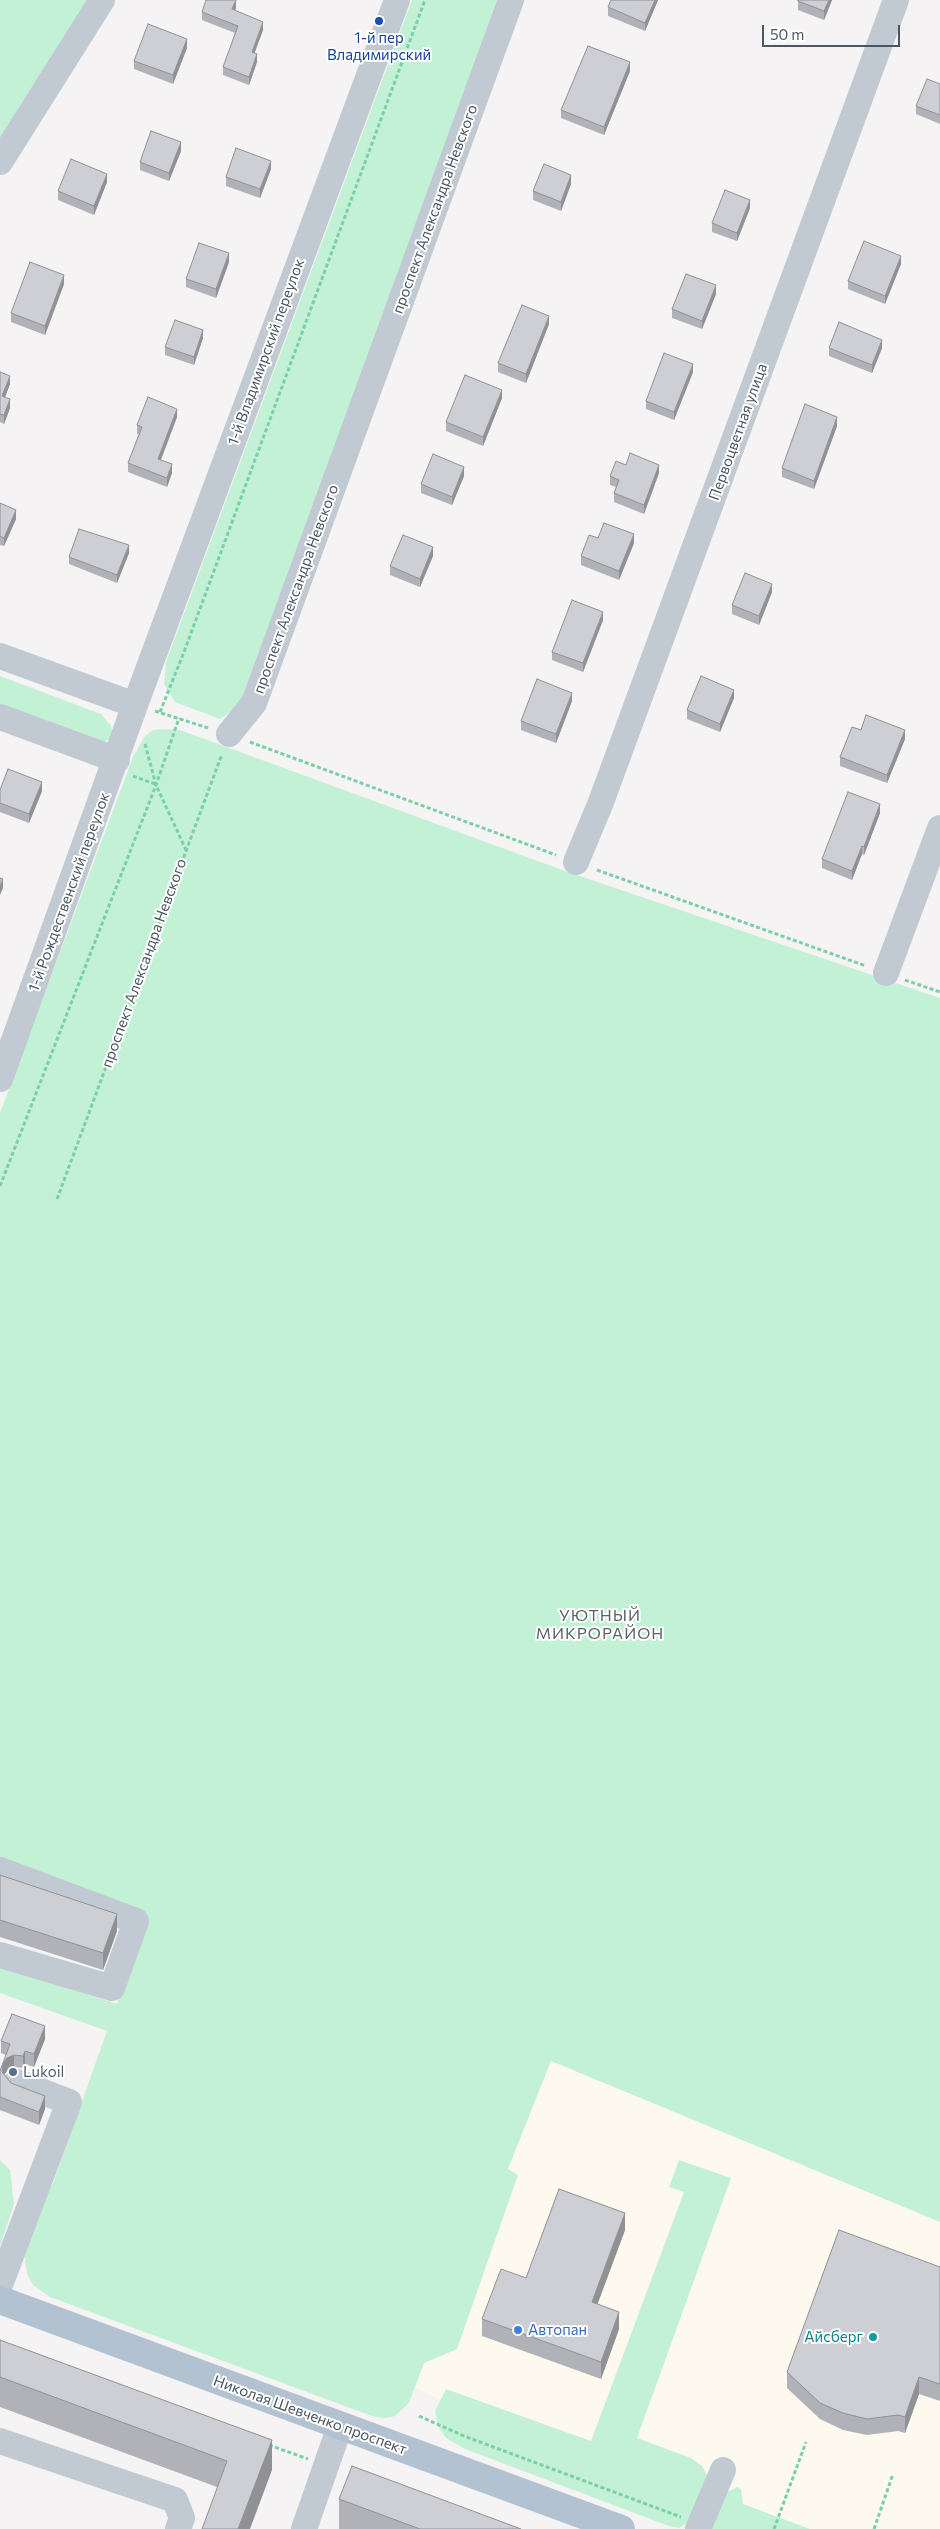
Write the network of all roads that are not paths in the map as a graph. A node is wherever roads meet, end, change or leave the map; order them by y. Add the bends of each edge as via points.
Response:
1 (102, 0) edge
2 (397, 0) edge
3 (511, 0) edge
4 (896, 0) edge
5 (0, 162) edge
6 (0, 656) edge
7 (148, 708) junction
8 (0, 716) edge
9 (229, 734) road end
10 (117, 760) junction
11 (940, 828) edge
12 (576, 862) dead end
13 (886, 974) dead end
14 (1, 1073) edge
15 (0, 1870) edge
16 (0, 1955) edge
17 (7, 2078) edge
18 (0, 2285) edge
19 (0, 2300) edge
20 (340, 2426) junction
21 (0, 2441) edge
22 (723, 2470) dead end
23 (699, 2527) edge
24 (178, 2529) edge
25 (304, 2529) edge
26 (621, 2529) edge

1 - 5 street
2 - 7 street, 1-й Владимирский переулок
3 - 9 street, проспект Александра Невского via 254,703
4 - 12 street, Первоцветная улица via 601,802
6 - 7 street
7 - 10 street, 1-й Рождественский переулок
8 - 10 street
10 - 14 street, 1-й Рождественский переулок
11 - 13 street
15 - 16 street via 136,1921 112,1988
17 - 18 street via 69,2102
19 - 20 main road, Николая Шевченко проспект
20 - 25 street
20 - 26 main road, Николая Шевченко проспект
21 - 24 street via 175,2500 182,2518
22 - 23 street

